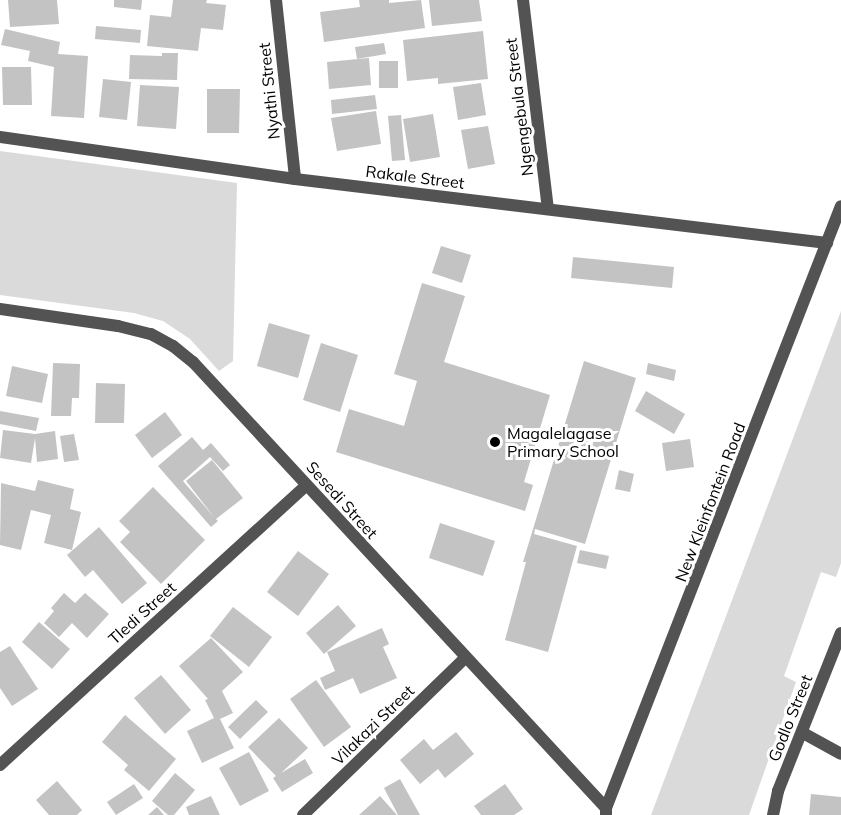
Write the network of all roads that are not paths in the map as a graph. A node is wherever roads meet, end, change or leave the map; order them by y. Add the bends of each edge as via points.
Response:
1 (276, 0) edge
2 (523, 0) edge
3 (0, 137) edge
4 (295, 178) junction
5 (841, 206) edge
6 (548, 209) junction
7 (827, 243) junction
8 (0, 309) edge
9 (306, 486) junction
10 (841, 633) edge
11 (465, 658) junction
12 (803, 733) junction
13 (841, 754) edge
14 (0, 765) edge
15 (606, 812) edge
16 (303, 815) edge
17 (773, 815) edge

1 - 4 street, Nyathi Street
2 - 6 street, Ngengebula Street
3 - 4 street, Rakale Street
4 - 6 street, Rakale Street
5 - 7 street, New Kleinfontein Road
6 - 7 street, Rakale Street
7 - 15 street, New Kleinfontein Road
8 - 9 street, Sesedi Street via 151,333 194,362
9 - 11 street, Sesedi Street
9 - 14 street, Tledi Street
10 - 12 street, Godlo Street
11 - 15 street, Sesedi Street
11 - 16 street, Vilakazi Street
12 - 13 street
12 - 17 street, Godlo Street via 778,790

